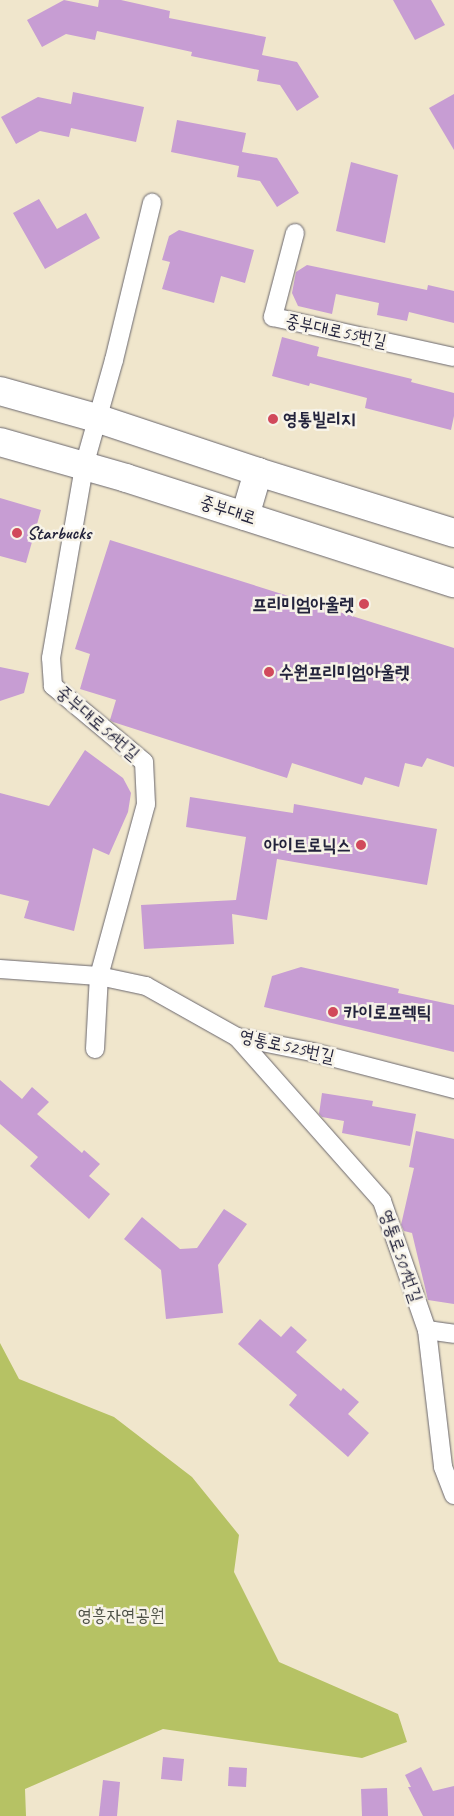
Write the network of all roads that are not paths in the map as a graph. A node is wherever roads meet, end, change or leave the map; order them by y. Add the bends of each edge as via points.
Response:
1 (152, 203) dead end
2 (295, 233) dead end
3 (454, 357) edge
4 (0, 391) edge
5 (96, 418) junction
6 (0, 442) edge
7 (84, 466) junction
8 (258, 472) junction
9 (245, 516) junction
10 (454, 533) edge
11 (454, 583) edge
12 (0, 969) edge
13 (99, 976) junction
14 (237, 1037) junction
15 (95, 1049) dead end
16 (454, 1089) edge
17 (427, 1330) junction
18 (454, 1334) edge
19 (448, 1468) edge
20 (454, 1495) edge

1 - 5 street, 중부대로56번길 via 114,360
2 - 3 street, 중부대로55번길 via 273,317
4 - 5 main road
5 - 7 street, 중부대로56번길
5 - 8 main road
6 - 7 main road, 중부대로
7 - 9 main road, 중부대로
7 - 13 street, 중부대로56번길 via 51,658 52,686 144,762 146,804
8 - 9 main road
8 - 10 main road
9 - 11 main road, 중부대로
12 - 13 street, 영통로525번길
13 - 14 street, 영통로525번길 via 146,986
13 - 15 street, 중부대로56번길
14 - 16 street, 영통로525번길 via 312,1052
14 - 17 street, 영통로501번길 via 382,1202
17 - 18 street
17 - 19 street, 영통로501번길
19 - 20 street, 영통로501번길

